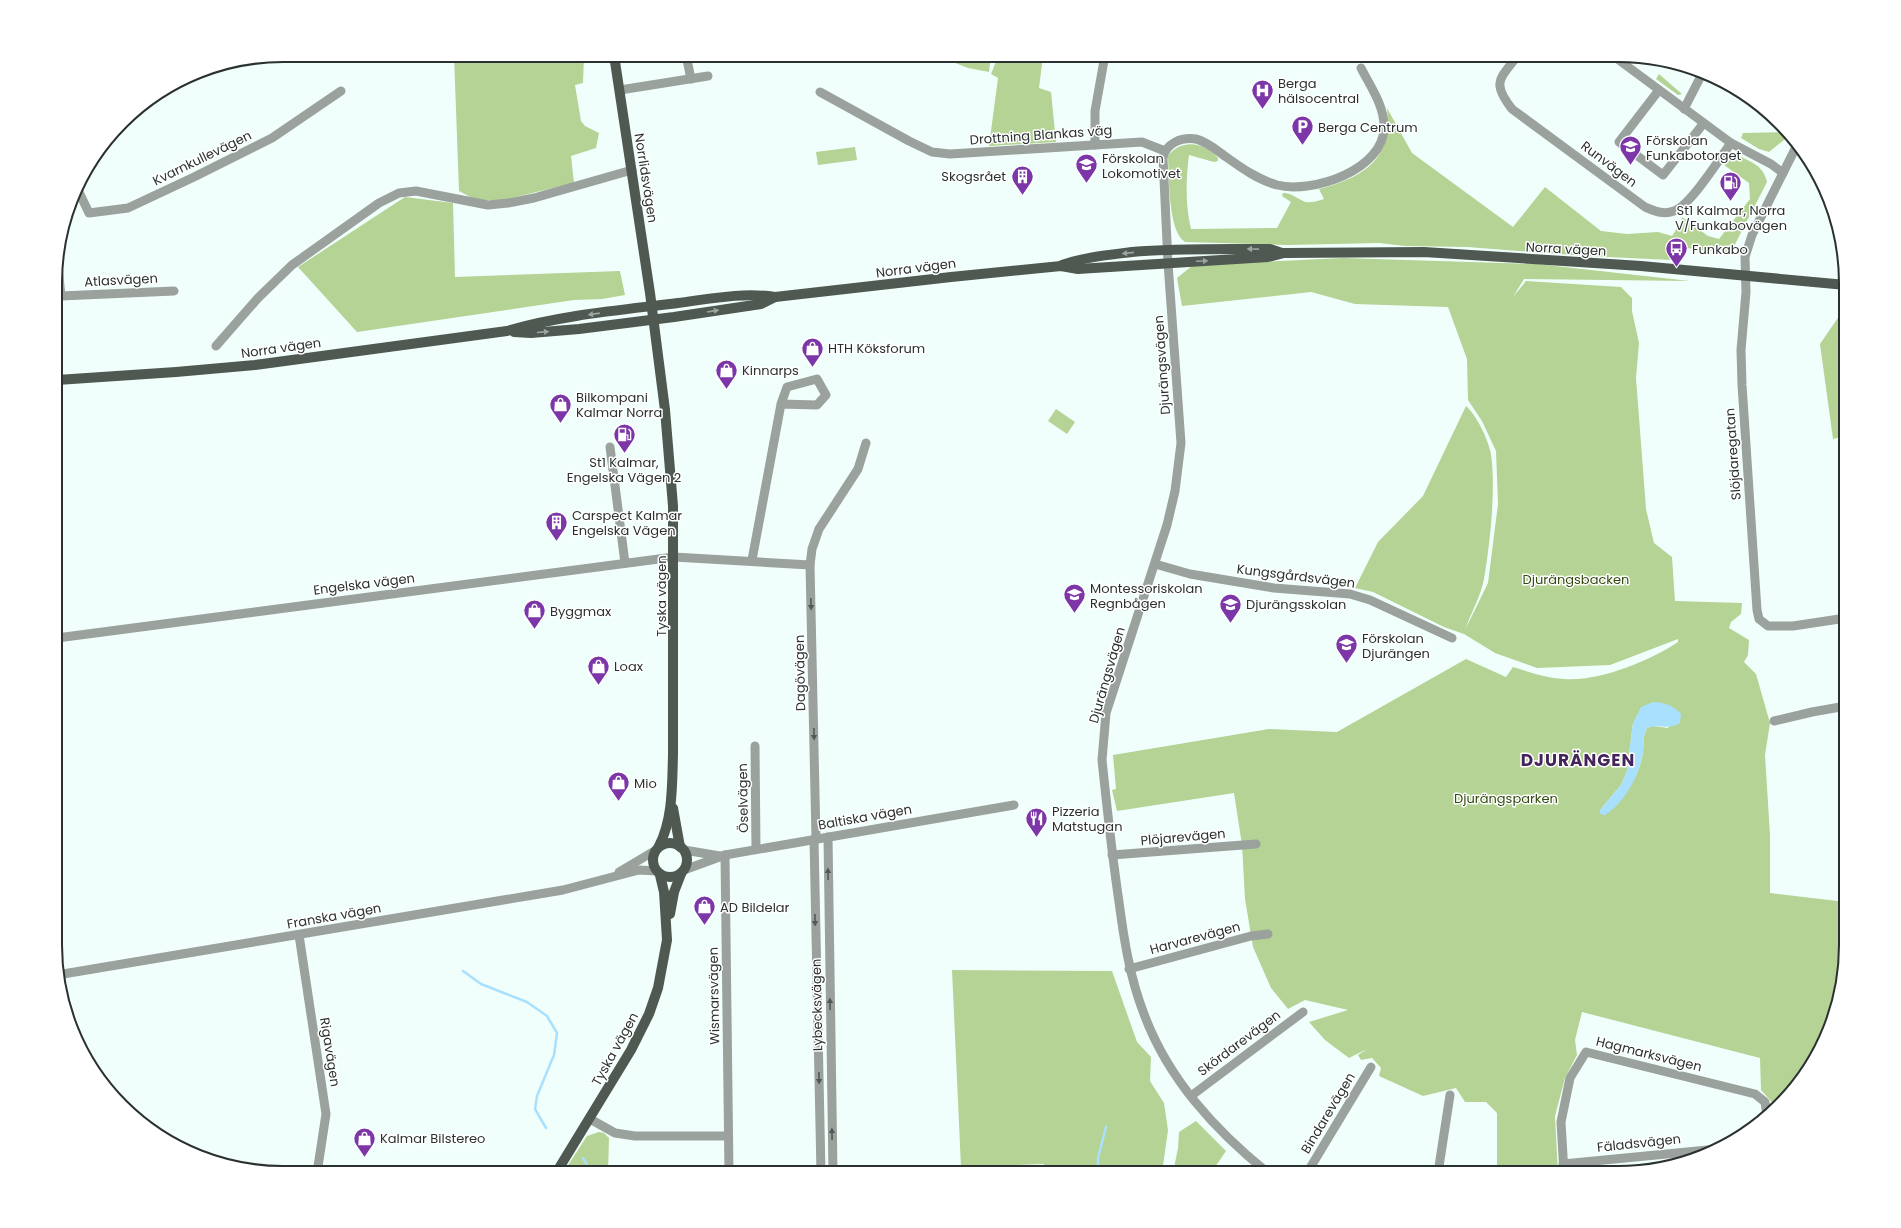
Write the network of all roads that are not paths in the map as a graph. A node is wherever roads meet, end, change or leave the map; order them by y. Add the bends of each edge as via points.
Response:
1 (615, 62) edge
2 (688, 62) edge
3 (1103, 62) edge
4 (1512, 62) edge
5 (1621, 62) edge
6 (1361, 68) dead end
7 (708, 76) dead end
8 (691, 78) junction
9 (1700, 78) edge
10 (341, 90) dead end
11 (620, 90) junction
12 (1659, 90) junction
13 (820, 92) dead end
14 (1684, 109) junction
15 (1703, 124) junction
16 (1731, 143) junction
17 (1095, 145) junction
18 (1794, 150) edge
19 (1165, 151) junction
20 (632, 170) junction
21 (1783, 173) junction
22 (80, 195) edge
23 (1167, 249) junction
24 (1284, 253) junction
25 (1168, 263) junction
26 (1061, 266) junction
27 (1745, 276) junction
28 (1839, 284) edge
29 (174, 291) dead end
30 (62, 296) edge
31 (775, 297) junction
32 (652, 306) junction
33 (654, 320) junction
34 (508, 331) junction
35 (216, 346) dead end
36 (62, 380) edge
37 (782, 404) junction
38 (866, 443) dead end
39 (610, 447) dead end
40 (674, 557) junction
41 (752, 560) junction
42 (625, 563) junction
43 (1155, 564) junction
44 (810, 565) junction
45 (1839, 619) edge
46 (62, 637) edge
47 (1452, 638) dead end
48 (1839, 707) edge
49 (1774, 721) dead end
50 (755, 746) dead end
51 (672, 792) junction
52 (1014, 805) dead end
53 (828, 837) junction
54 (815, 839) junction
55 (1256, 844) dead end
56 (657, 848) junction
57 (682, 848) junction
58 (756, 849) junction
59 (722, 855) junction
60 (1112, 855) junction
61 (682, 872) junction
62 (659, 873) junction
63 (613, 876) junction
64 (667, 926) junction
65 (1268, 934) dead end
66 (299, 935) junction
67 (1130, 969) junction
68 (64, 974) edge
69 (1303, 1012) dead end
70 (1370, 1067) dead end
71 (1450, 1095) dead end
72 (1191, 1096) junction
73 (1766, 1109) edge
74 (590, 1119) junction
75 (728, 1136) junction
76 (1699, 1150) edge
77 (318, 1166) edge
78 (560, 1166) edge
79 (729, 1166) edge
80 (821, 1166) edge
81 (833, 1166) edge
82 (1255, 1166) edge
83 (1311, 1166) edge
84 (1439, 1166) edge
85 (1564, 1166) edge
86 (1579, 1166) edge

1 - 11 main road, Norrlidsvägen
2 - 8 street
3 - 17 street via 1095,111
4 - 16 street, Runvägen via 1501,76 1499,89 1512,109 1645,207 1660,213 1675,211 1688,202
5 - 12 street
6 - 19 street via 1381,106 1384,127 1381,144 1372,157 1344,177 1308,186 1278,185 1248,172 1206,143 1197,140 1187,138 1178,141 1169,145
7 - 8 street
8 - 11 street
9 - 14 street
10 - 22 street, Kvarnkullevägen via 272,138 128,208 89,213
11 - 20 main road, Norrlidsvägen
12 - 14 street
12 - 15 street via 1619,142 1663,175
13 - 17 street, Drottning Blankas väg via 932,152 950,154
14 - 15 street
15 - 16 street
16 - 21 street
17 - 19 street, Drottning Blankas väg via 1142,142
18 - 21 street, Slöjdaregatan
19 - 23 street via 1163,158
20 - 32 main road, Norrlidsvägen
20 - 35 street via 534,198 488,205 416,191 399,193 379,203 292,265 258,298
21 - 27 street, Slöjdaregatan via 1752,235 1745,257
24 -> 23 main road, Norra vägen via 1270,249
23 - 25 street
23 -> 26 main road, Norra vägen via 1105,255
25 -> 24 main road, Norra vägen via 1268,257
24 - 27 main road, Norra vägen via 1424,252 1640,266
25 - 26 main road, Norra vägen via 1078,269
25 - 43 street, Djurängsvägen via 1181,443 1176,491
26 - 31 main road, Norra vägen
27 - 28 main road, Norra vägen
27 - 45 street, Slöjdaregatan via 1742,385 1759,619 1768,626 1792,626
29 - 30 street, Atlasvägen
31 - 32 main road, Norra vägen via 760,295
33 -> 31 main road, Norra vägen via 761,304
32 - 33 main road, Tyska vägen
32 -> 34 main road, Norra vägen via 531,324
34 -> 33 main road, Norra vägen via 539,332
33 - 40 main road, Tyska vägen via 670,461
34 - 36 main road, Norra vägen via 255,365
37 - 37 street via 817,405 826,395 817,379 787,387
37 - 41 street
38 - 44 street, Dagövägen via 858,469 819,529
39 - 42 street
40 - 41 street
40 - 42 street, Engelska vägen
40 - 51 main road, Tyska vägen
41 - 44 street
42 - 46 street, Engelska vägen
43 - 47 street, Kungsgårdsvägen via 1190,574 1274,588 1350,594 1370,600
43 - 60 street, Djurängsvägen via 1106,713 1102,760
44 -> 54 street, Dagövägen
48 - 49 street
50 - 58 street, Öselvägen
51 - 56 main road, Tyska vägen via 667,828
51 - 57 main road, Tyska vägen via 676,828
52 - 53 street, Baltiska vägen
53 - 54 street, Baltiska vägen
81 -> 53 street, Lybecksvägen
54 - 58 street, Baltiska vägen
54 -> 80 street, Lybecksvägen
55 - 60 street, Plöjarevägen
56 - 57 main road via 671,843
56 - 62 main road via 653,862
56 - 63 street, Franska vägen
57 - 59 street, Baltiska vägen
57 - 61 main road via 687,859
58 - 59 street, Baltiska vägen
59 - 61 street, Baltiska vägen
59 - 75 street, Wismarsvägen
60 - 67 street, Djurängsvägen
61 - 62 main road via 670,878
61 - 64 main road, Tyska vägen via 674,892
62 - 63 street, Franska vägen via 639,870
62 - 64 main road, Tyska vägen via 664,892
63 - 66 street, Franska vägen via 563,890
64 - 74 main road, Tyska vägen via 658,988 649,1014 632,1050
65 - 67 street, Harvarevägen via 1251,936
66 - 68 street, Franska vägen
66 - 77 street, Rigavägen via 326,1114
67 - 72 street, Djurängsvägen via 1144,1015 1164,1056
69 - 72 street, Skördarevägen
70 - 83 street, Bindarevägen
71 - 84 street
72 - 82 street, Djurängsvägen via 1217,1128
73 - 85 street, Hagmarksvägen via 1765,1102 1755,1094 1586,1052 1570,1078 1561,1122
74 - 75 street via 615,1133 635,1136
74 - 78 main road, Tyska vägen
75 - 79 street, Wismarsvägen
76 - 86 street, Fäladsvägen

